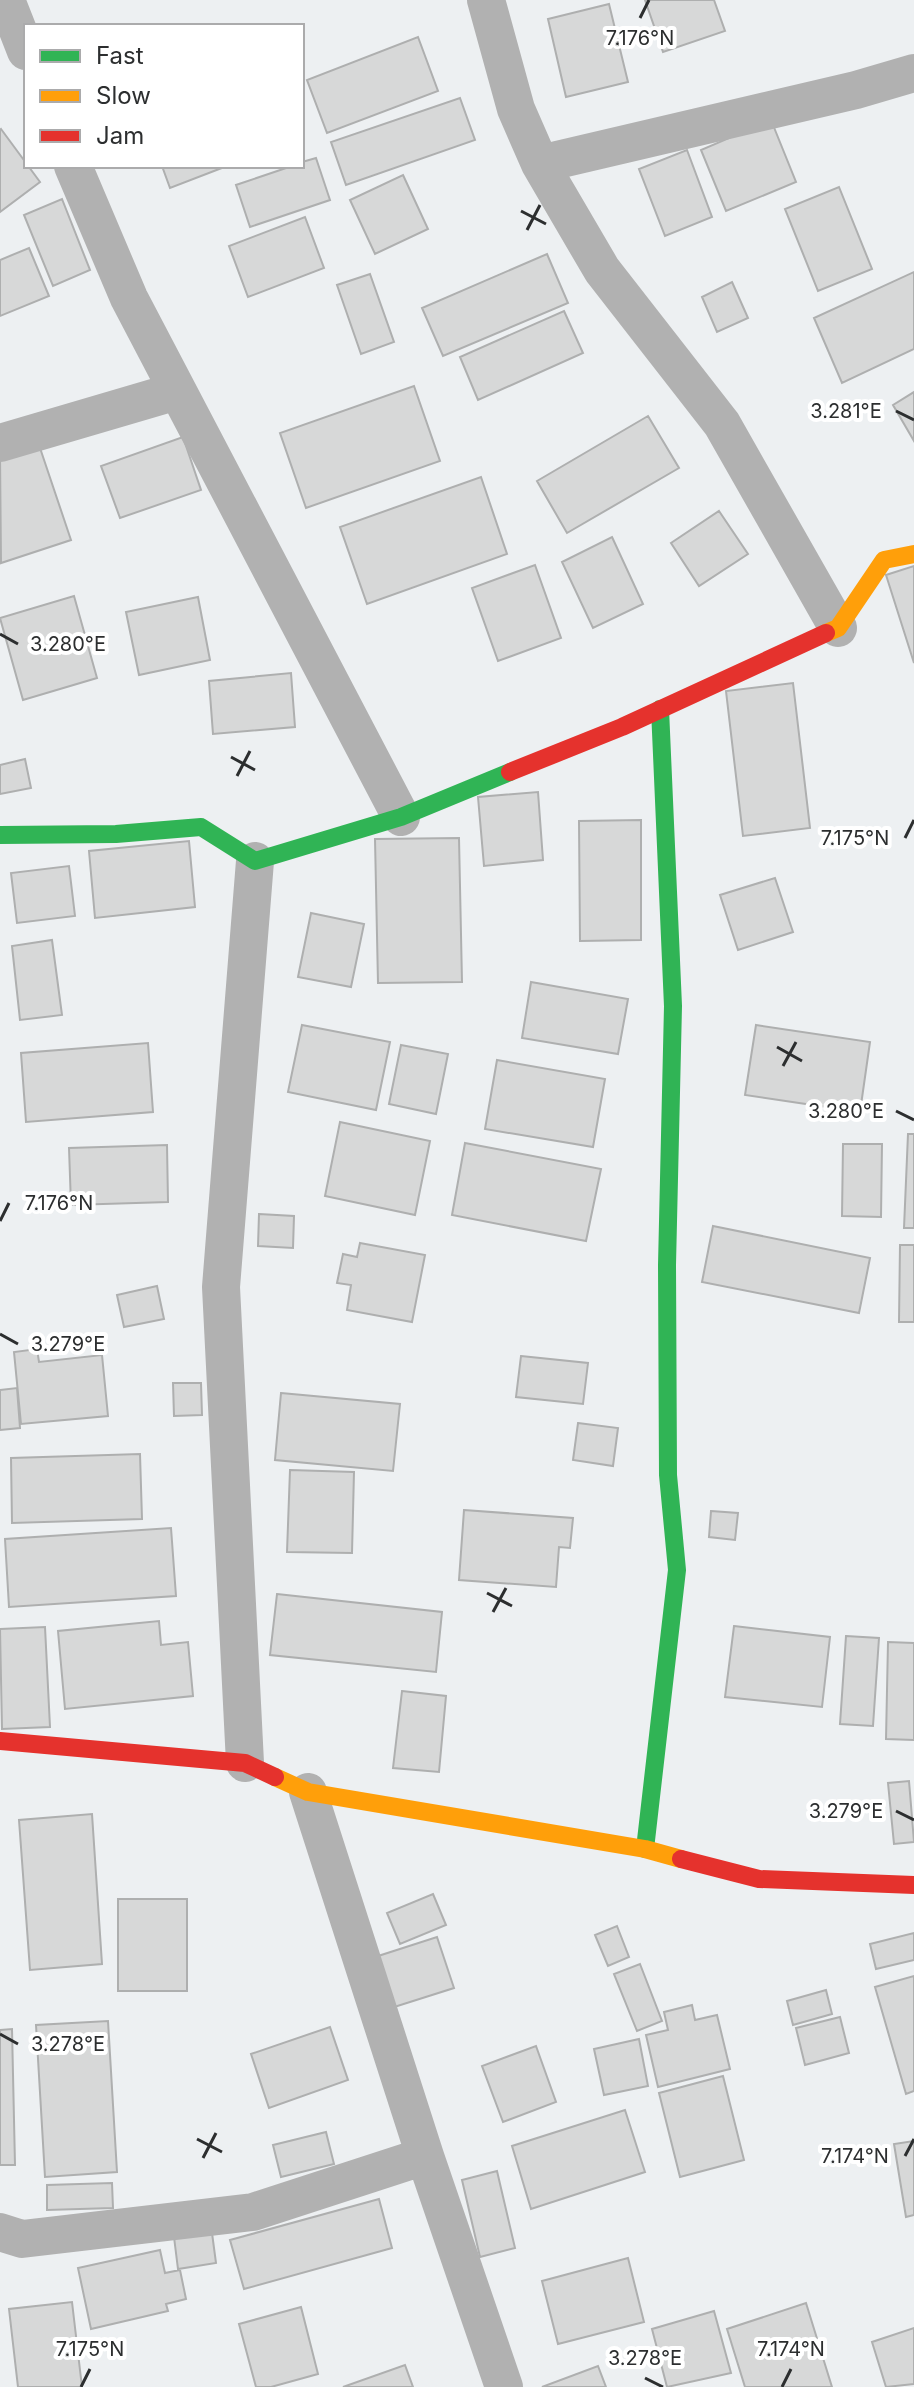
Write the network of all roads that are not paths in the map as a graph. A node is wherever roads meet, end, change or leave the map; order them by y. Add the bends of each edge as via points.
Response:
1 (6, 0) edge
2 (486, 0) edge
3 (24, 46) edge
4 (914, 73) edge
5 (540, 164) junction
6 (74, 168) edge
7 (177, 391) junction
8 (0, 443) edge
9 (914, 554) edge
10 (838, 628) junction
11 (660, 709) junction
12 (401, 817) junction
13 (0, 835) edge
14 (255, 861) junction
15 (0, 1741) edge
16 (245, 1763) junction
17 (308, 1792) junction
18 (645, 1849) junction
19 (914, 1885) edge
20 (425, 2156) junction
21 (0, 2232) edge
22 (504, 2387) edge

1 - 3 street
2 - 5 street via 516,109
4 - 5 street
5 - 10 street via 602,270 722,424
6 - 7 street via 129,298
7 - 8 street
7 - 12 street
9 - 10 street via 884,560
10 - 11 street
11 - 12 street
11 - 18 street via 673,1006 667,1385 677,1570
12 - 14 street
13 - 14 street via 201,827
14 - 16 street via 221,1287
15 - 16 street
16 - 17 street
17 - 18 street
17 - 20 street
18 - 19 street via 759,1879
20 - 21 street via 253,2212 22,2239
20 - 22 street

